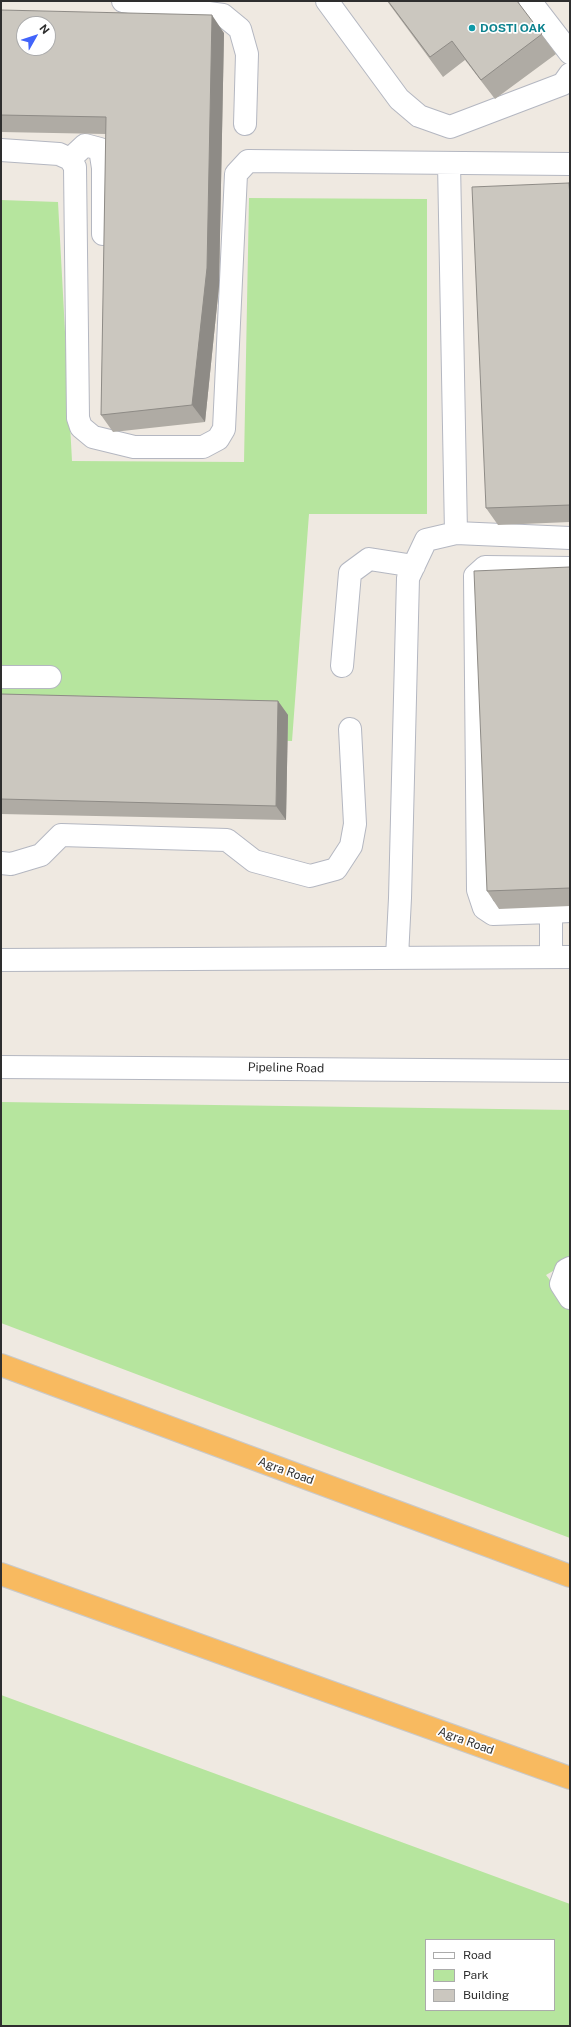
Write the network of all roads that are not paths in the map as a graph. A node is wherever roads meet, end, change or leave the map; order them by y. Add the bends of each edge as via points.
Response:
1 (123, 1) edge
2 (327, 1) edge
3 (530, 1) edge
4 (570, 53) edge
5 (570, 74) edge
6 (245, 124) dead end
7 (1, 150) edge
8 (70, 159) junction
9 (449, 163) junction
10 (570, 164) edge
11 (103, 234) edge
12 (456, 533) junction
13 (570, 538) edge
14 (414, 566) junction
15 (570, 568) edge
16 (342, 666) dead end
17 (1, 677) edge
18 (50, 677) dead end
19 (350, 729) dead end
20 (1, 863) edge
21 (561, 912) edge
22 (398, 957) junction
23 (560, 957) edge
24 (1, 960) edge
25 (1, 1067) edge
26 (570, 1071) edge
27 (570, 1268) edge
28 (570, 1298) edge
29 (1, 1365) edge
30 (1, 1574) edge
31 (570, 1576) edge
32 (570, 1778) edge

1 - 6 street via 223,15 240,29 247,54
2 - 5 street via 399,99 419,116 450,127 563,84
3 - 4 street
7 - 8 street via 59,154
8 - 9 street via 75,167 78,418 81,427 93,437 134,447 203,447 218,439 224,429 236,174 248,161
8 - 11 street via 85,146 100,149 103,168
9 - 10 street
9 - 12 street
12 - 13 street
12 - 14 street via 426,540
14 - 16 street via 369,559 350,573
14 - 22 street via 408,578
15 - 21 street via 485,567 475,576 478,890 484,908 493,914
17 - 18 street
19 - 20 street via 355,824 351,846 336,869 310,876 254,861 227,840 62,835 41,854 11,864
21 - 23 street
22 - 23 street
22 - 24 street
25 - 26 street, Pipeline Road
27 - 28 street via 566,1270 561,1284
29 - 31 highway, Agra Road
30 - 32 highway, Agra Road

